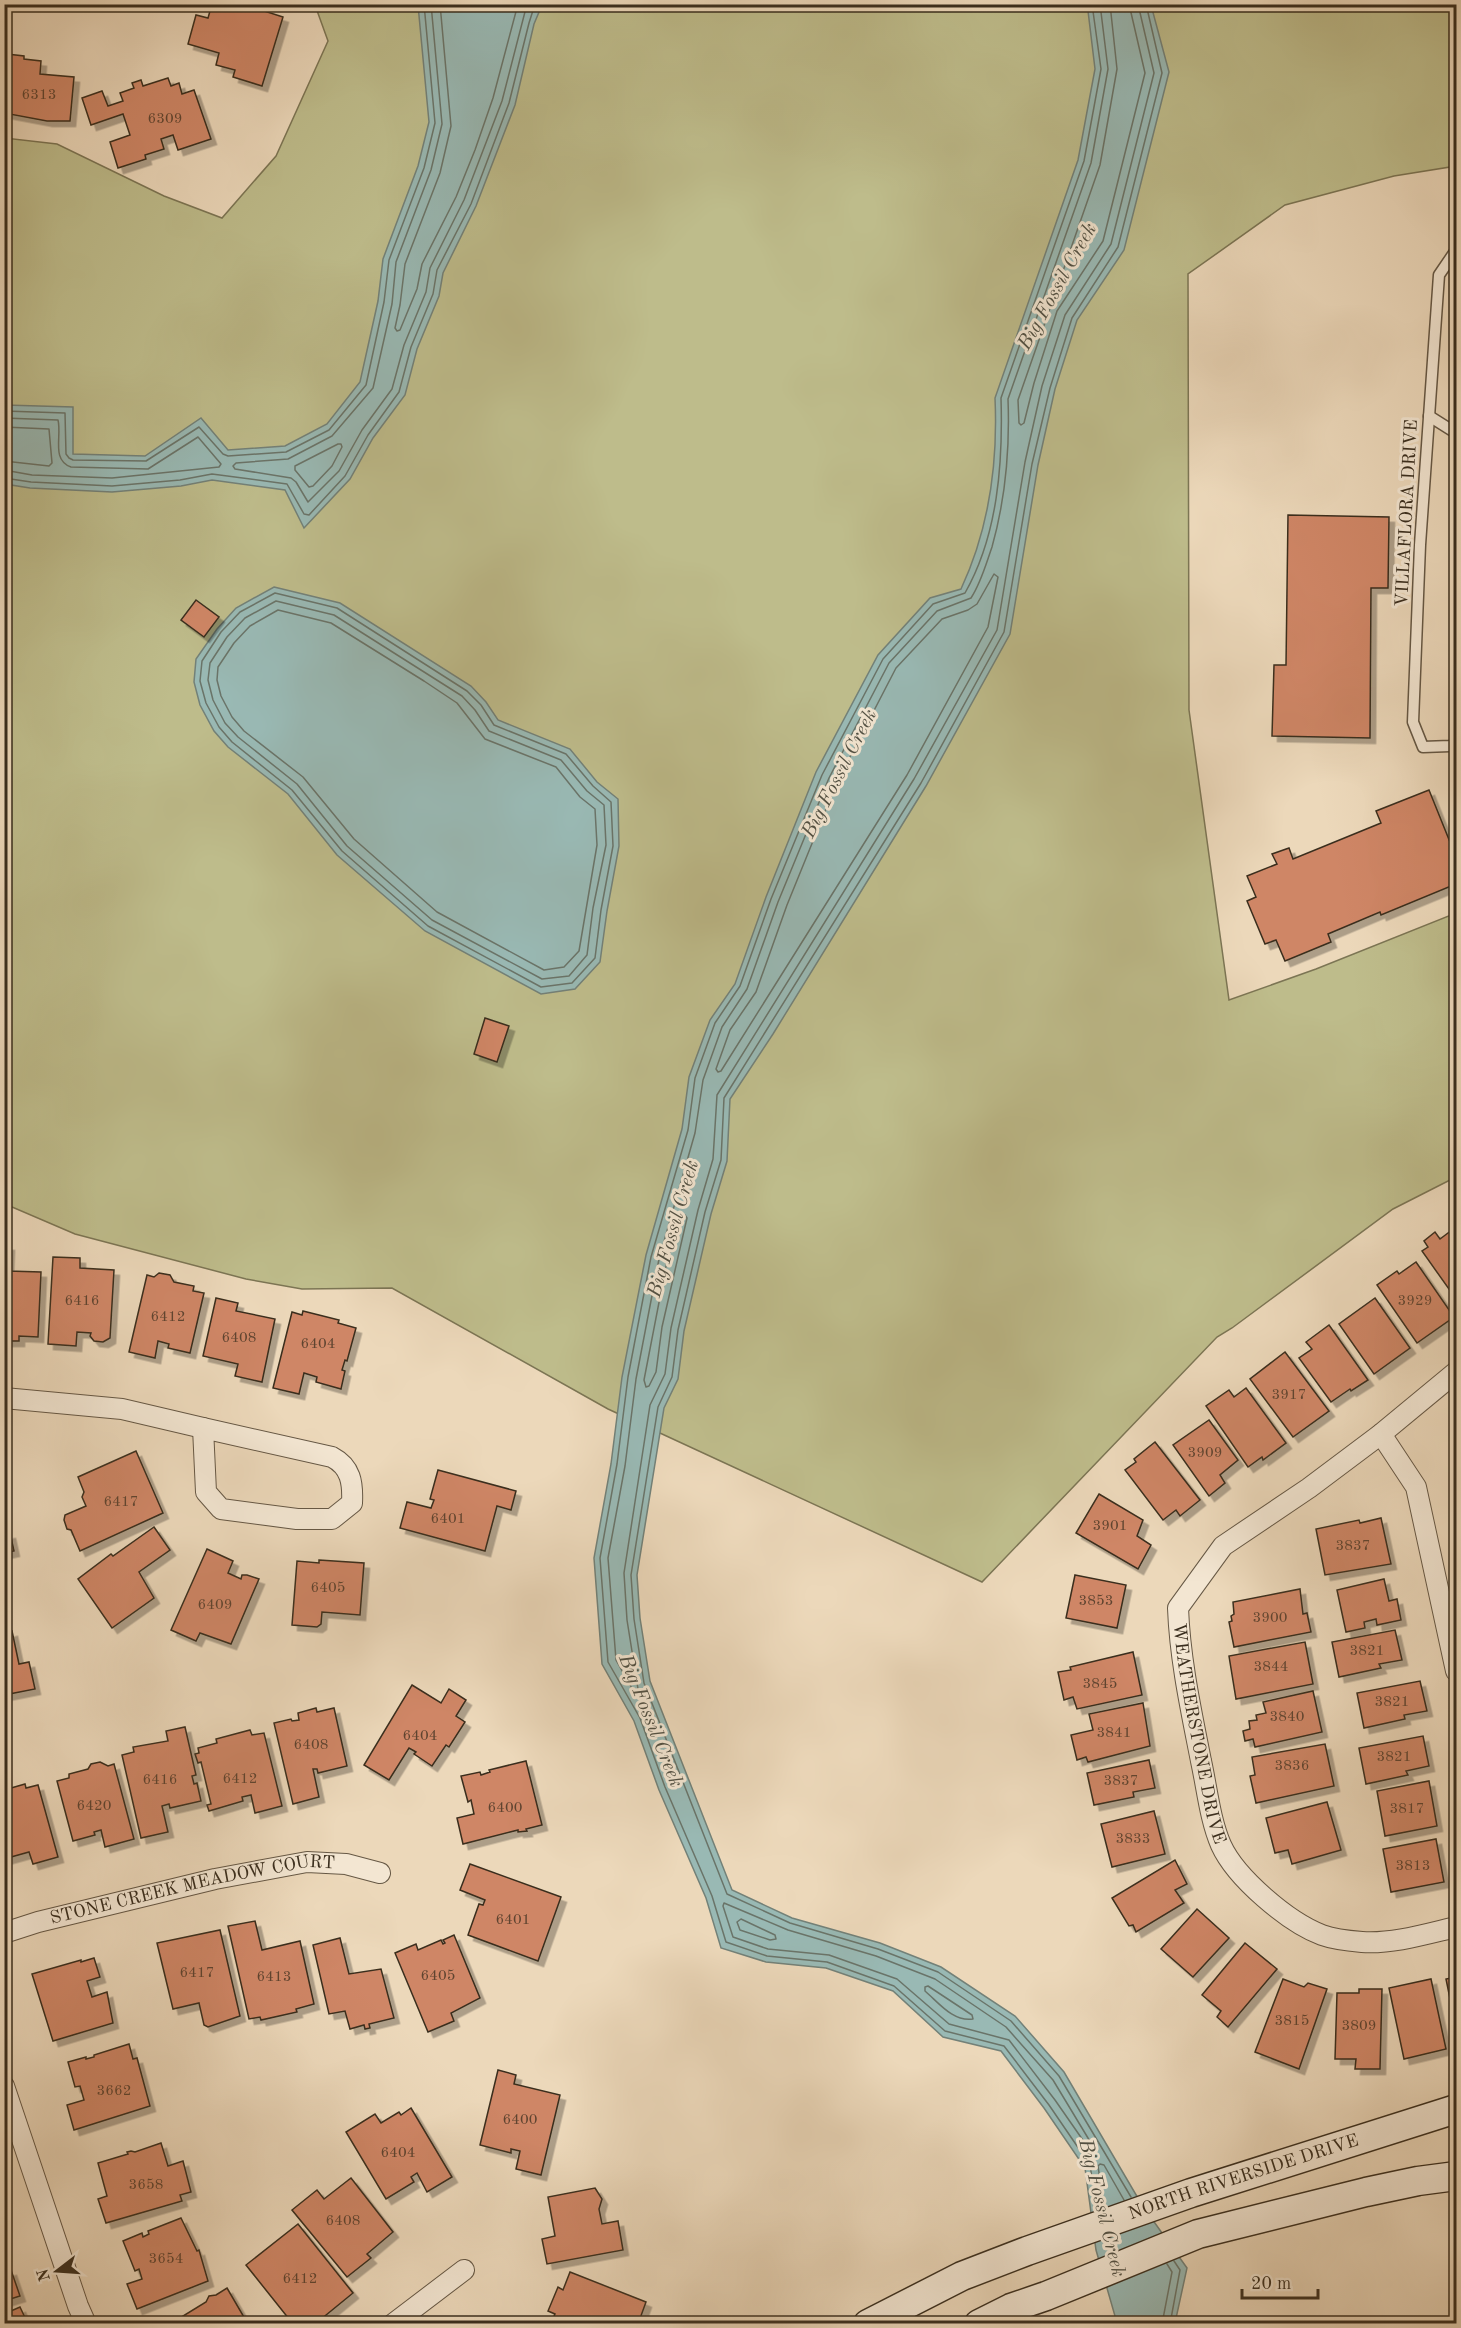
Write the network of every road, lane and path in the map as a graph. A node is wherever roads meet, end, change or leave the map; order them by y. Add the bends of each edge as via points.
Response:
1 (1456, 250) edge
2 (1429, 416) junction
3 (1456, 433) edge
4 (1456, 743) edge
5 (1456, 1372) edge
6 (4, 1398) edge
7 (203, 1428) junction
8 (1381, 1434) junction
9 (1456, 1671) edge
10 (380, 1873) dead end
11 (1456, 1927) edge
12 (4, 1933) edge
13 (4, 2086) edge
14 (1456, 2109) edge
15 (1456, 2176) edge
16 (464, 2270) dead end
17 (86, 2324) edge
18 (393, 2324) edge
19 (868, 2324) edge
20 (979, 2324) edge

1 - 2 lane, VILLAFLORA DRIVE via 1438,275
2 - 3 lane
2 - 4 lane, VILLAFLORA DRIVE via 1413,722 1423,747
5 - 8 street, WEATHERSTONE DRIVE
6 - 7 street via 122,1409
7 - 7 street via 332,1457 348,1471 352,1503 332,1519 297,1519 221,1509 206,1492
8 - 9 street via 1416,1487
8 - 11 street, WEATHERSTONE DRIVE via 1223,1546 1178,1608 1180,1647 1221,1844 1245,1878 1287,1916 1322,1935 1363,1942 1407,1938
10 - 12 street, STONE CREEK MEADOW COURT via 346,1864 307,1862 215,1879
13 - 17 street
14 - 19 main road, NORTH RIVERSIDE DRIVE via 1191,2193 1027,2252 962,2276
15 - 20 main road via 1366,2192 1198,2234
16 - 18 street

